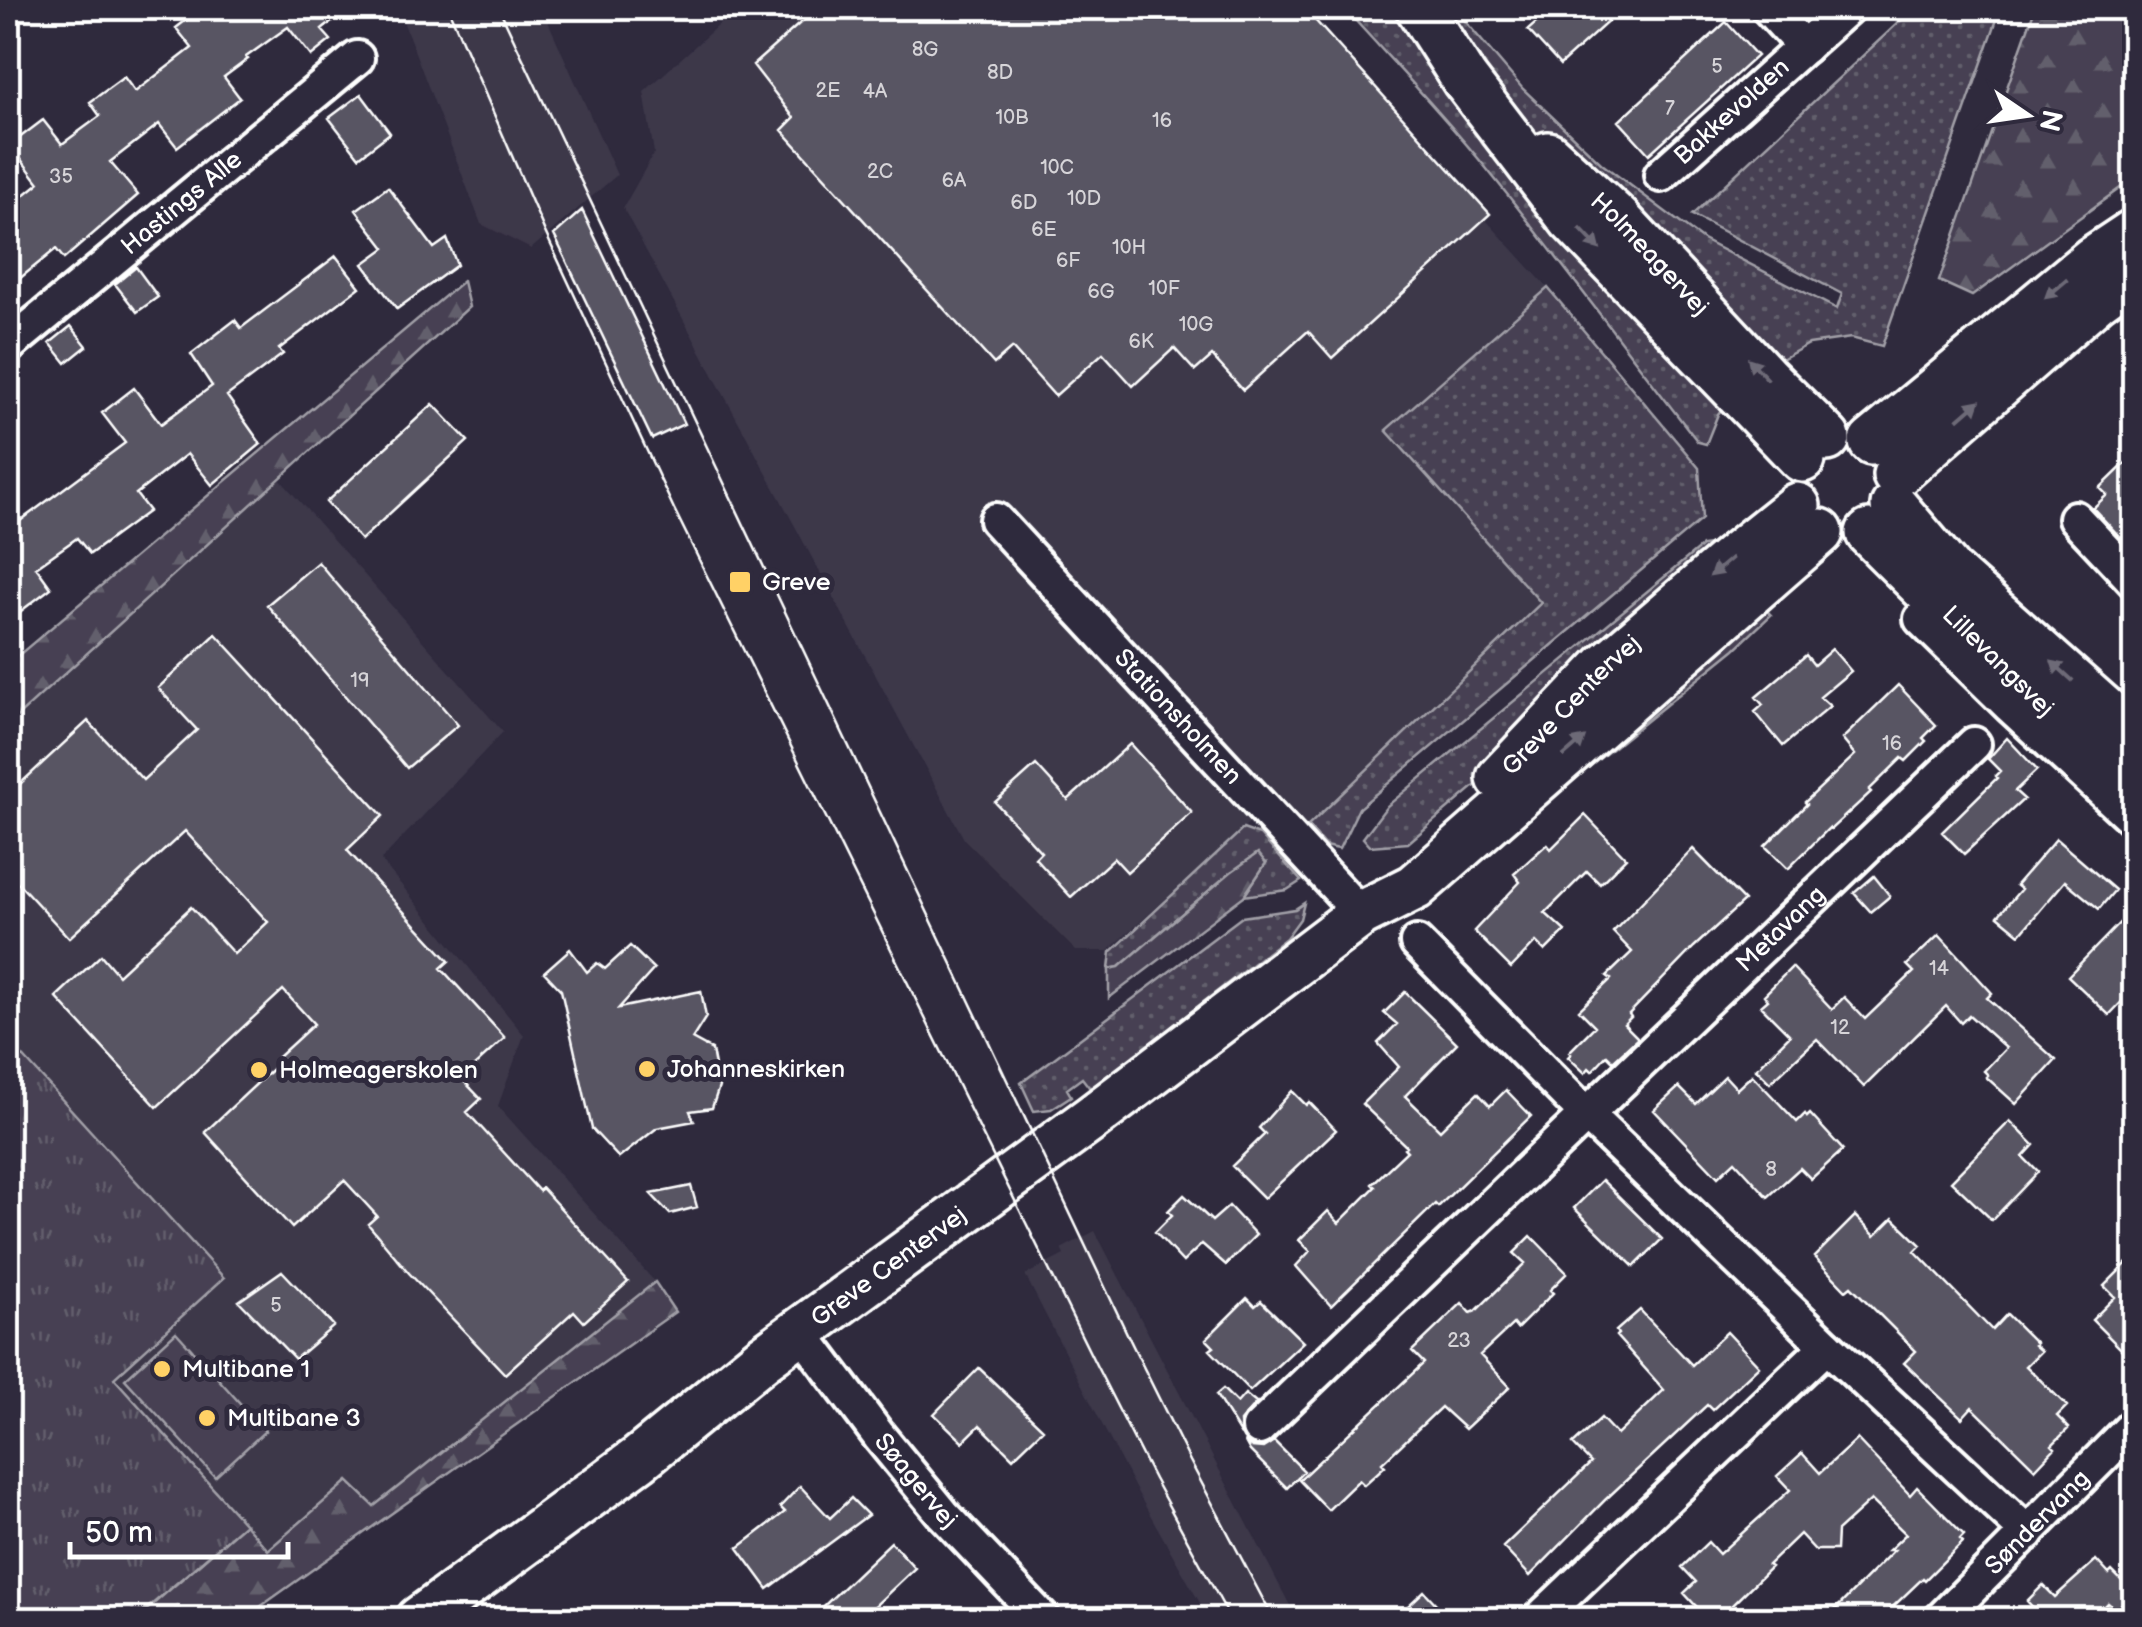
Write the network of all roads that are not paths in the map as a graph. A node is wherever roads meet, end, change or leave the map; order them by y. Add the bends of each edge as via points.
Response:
1 (1418, 8) edge
2 (1768, 8) edge
3 (1847, 8) edge
4 (1804, 47) junction
5 (357, 58) dead end
6 (1661, 175) dead end
7 (2134, 232) edge
8 (2134, 272) edge
9 (8, 346) edge
10 (1815, 448) junction
11 (1883, 489) junction
12 (2075, 518) dead end
13 (1809, 519) junction
14 (996, 520) dead end
15 (2134, 581) edge
16 (1920, 619) dead end
17 (2134, 736) edge
18 (1974, 744) dead end
19 (2134, 780) edge
20 (2134, 820) edge
21 (1360, 914) junction
22 (1417, 943) dead end
23 (1588, 1116) junction
24 (801, 1332) junction
25 (1827, 1346) junction
26 (2134, 1425) edge
27 (1259, 1428) dead end
28 (2028, 1533) junction
29 (419, 1620) edge
30 (1044, 1620) edge
31 (1538, 1620) edge
32 (1940, 1620) edge

1 - 10 street, Holmeagervej via 1572,220
2 - 4 street, Bakkevolden
3 - 4 street, Bakkevolden
4 - 6 street, Bakkevolden
5 - 9 street, Hastings Alle
7 -> 11 street via 2092,260
11 -> 8 street
10 - 11 street via 1842,434 1858,436
10 - 13 street via 1795,474 1794,490
11 - 13 street via 1853,538 1836,538
17 -> 11 street, Lillevangsvej via 1950,572
11 - 19 street, Lillevangsvej via 2063,726
12 - 15 street
13 - 21 street, Greve Centervej via 1732,558 1606,666 1499,778 1396,863
14 - 21 street, Stationsholmen
16 - 20 street, Lillevangsvej
18 - 23 street, Metavang
21 - 24 street, Greve Centervej
22 - 23 street
23 - 25 street
23 - 27 street, Metavang
24 - 29 street, Greve Centervej
24 - 30 street, Søagervej via 943,1514
25 - 28 street
25 - 31 street
26 - 28 street, Søndervang
28 - 32 street, Søndervang

